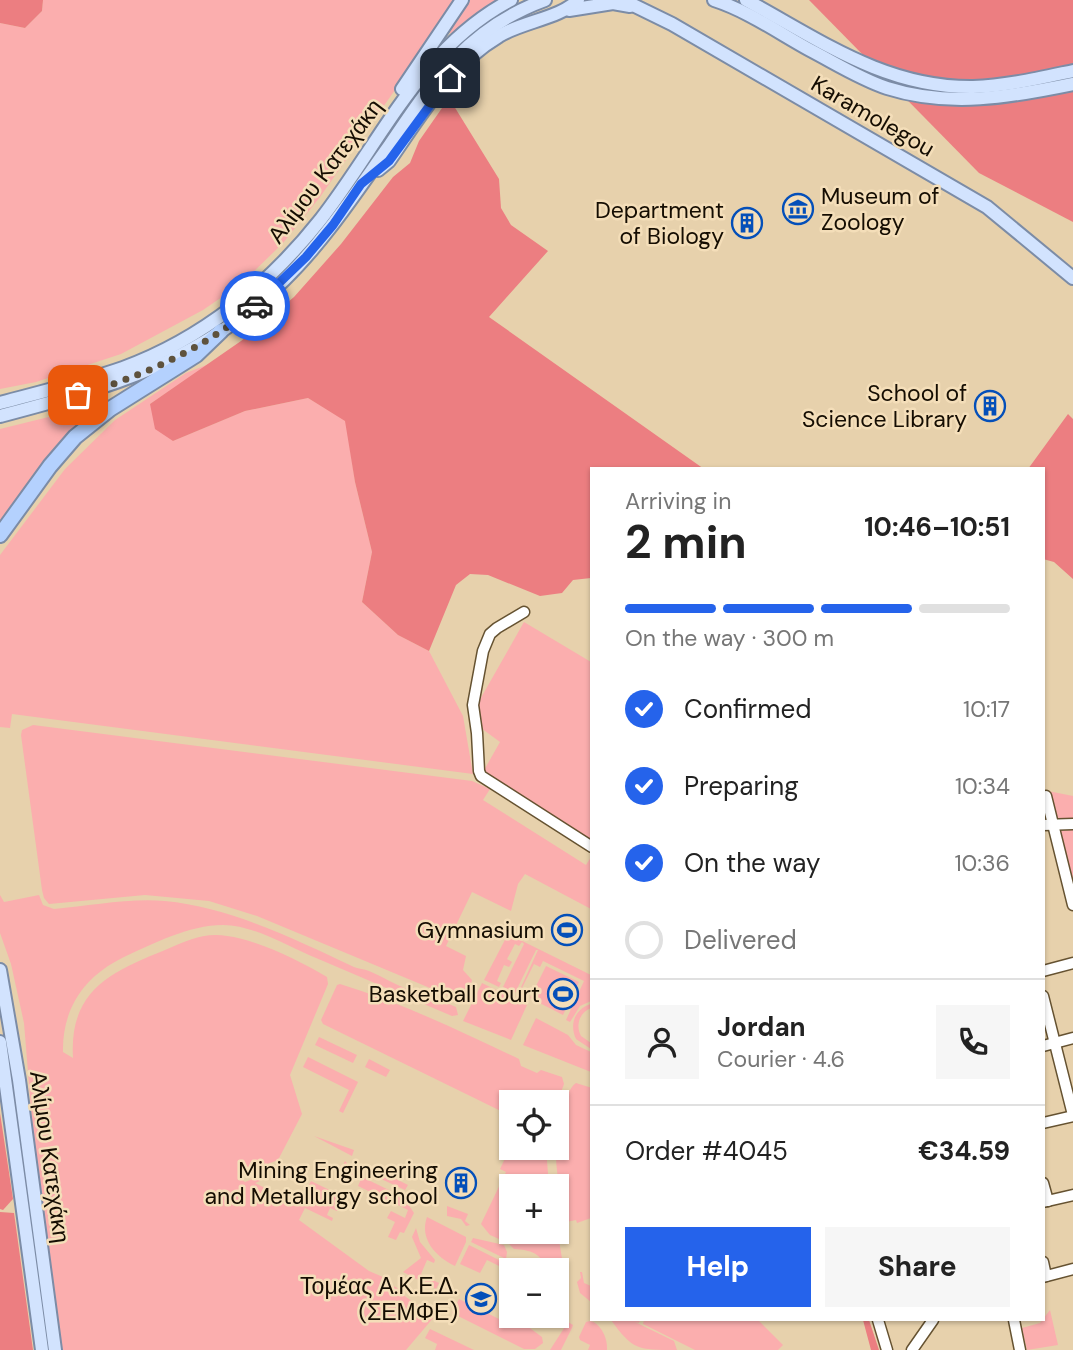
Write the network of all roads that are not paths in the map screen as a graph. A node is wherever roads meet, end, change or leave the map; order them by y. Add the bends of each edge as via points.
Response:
1 (462, 0) edge
2 (510, 0) edge
3 (545, 0) edge
4 (578, 0) edge
5 (623, 0) edge
6 (715, 0) edge
7 (746, 0) edge
8 (640, 8) junction
9 (558, 12) junction
10 (1073, 71) edge
11 (1073, 84) edge
12 (373, 145) junction
13 (361, 184) junction
14 (1073, 278) edge
15 (221, 331) junction
16 (0, 402) edge
17 (0, 416) edge
18 (0, 535) edge
19 (524, 612) dead end
20 (1046, 796) dead end
21 (1047, 824) edge
22 (1073, 824) edge
23 (590, 846) edge
24 (1071, 887) edge
25 (1073, 905) edge
26 (1073, 963) edge
27 (0, 970) edge
28 (1045, 970) edge
29 (1045, 1005) edge
30 (1073, 1038) edge
31 (0, 1042) edge
32 (1054, 1043) junction
33 (1045, 1045) edge
34 (1073, 1115) edge
35 (1045, 1122) edge
36 (1073, 1195) edge
37 (1045, 1202) edge
38 (1073, 1269) edge
39 (1045, 1276) edge
40 (878, 1321) edge
41 (932, 1321) edge
42 (1014, 1321) edge
43 (1016, 1348) edge
44 (42, 1350) edge
45 (55, 1350) edge
46 (887, 1350) edge
47 (912, 1350) edge

1 - 12 main road via 393,102
2 - 12 main road, Αλίμου Κατεχάκη via 446,47
3 - 13 main road, Αλίμου Κατεχάκη via 496,24 455,56
4 - 9 main road
5 - 8 main road, Karamolegou
6 - 11 main road via 859,76 908,93 975,100
7 - 10 main road via 876,70 917,82 990,86
8 - 9 main road via 613,3
8 - 14 main road, Karamolegou via 986,207
9 - 13 main road via 516,26 471,54 389,161
12 - 16 main road, Αλίμου Κατεχάκη via 296,249 214,321 126,367
13 - 15 main road, Αλίμου Κατεχάκη via 333,225 284,281
15 - 17 main road, Αλίμου Κατεχάκη via 130,379
15 - 18 highway via 196,355 110,408 75,437
19 - 23 street via 490,634 483,650 473,705 479,771
20 - 21 street
21 - 22 street
21 - 24 street
24 - 25 street
26 - 28 street
27 - 45 main road, Αλίμου Κατεχάκη
29 - 32 street
30 - 32 street
31 - 44 main road, Αλίμου Κατεχάκη
32 - 33 street
32 - 34 street
34 - 35 street
36 - 37 street
38 - 39 street
40 - 46 street
41 - 47 street
42 - 43 street

